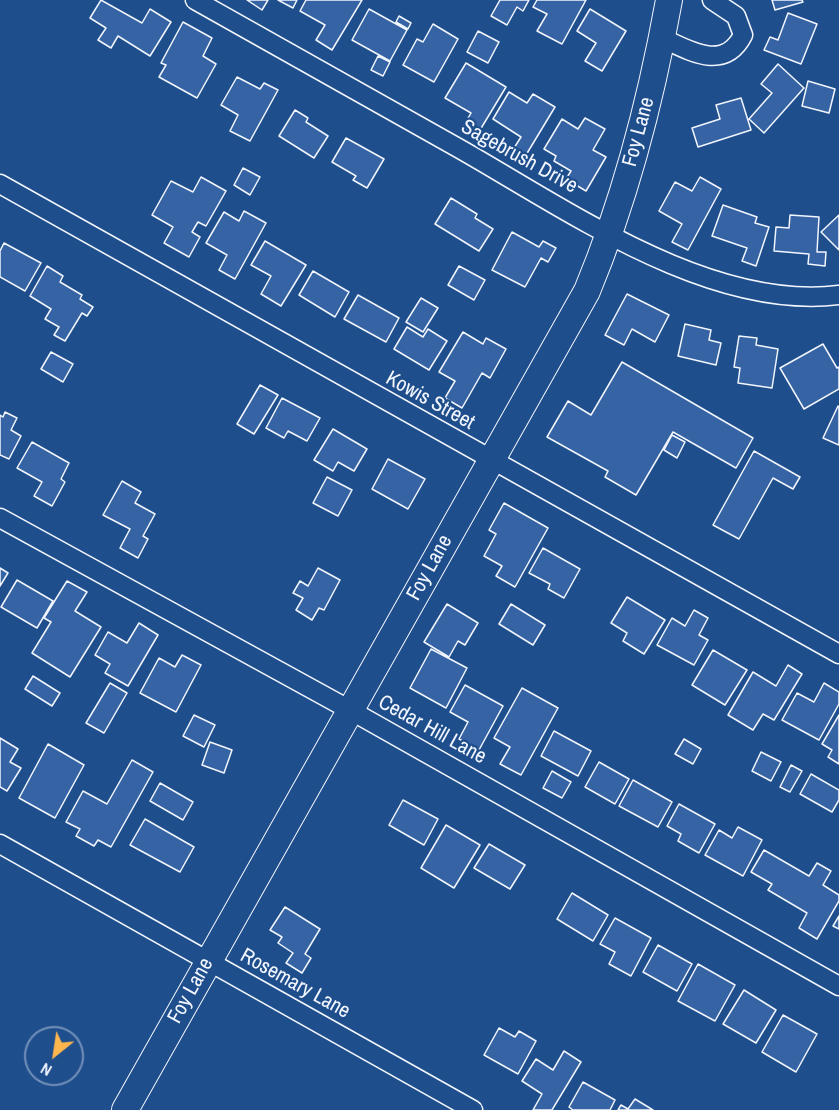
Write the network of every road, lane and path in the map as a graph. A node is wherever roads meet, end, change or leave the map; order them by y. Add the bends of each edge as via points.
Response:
1 (195, 0) edge
2 (669, 0) edge
3 (712, 0) edge
4 (662, 38) junction
5 (0, 184) edge
6 (610, 233) junction
7 (839, 295) edge
8 (490, 460) junction
9 (0, 518) edge
10 (839, 654) edge
11 (350, 710) junction
12 (0, 844) edge
13 (208, 961) junction
14 (839, 986) edge
15 (125, 1110) edge
16 (473, 1110) edge

1 - 6 street, Sagebrush Drive
2 - 4 street, Foy Lane
3 - 4 street via 736,16 743,35 736,48 717,56 698,55
4 - 6 street, Foy Lane via 645,117
5 - 8 street, Kowis Street
6 - 7 street, Sagebrush Drive via 674,267 745,290 812,299
6 - 8 street, Foy Lane via 587,291
8 - 10 street, Kowis Street
8 - 11 street, Foy Lane
9 - 11 street, Cedar Hill Lane
11 - 13 street, Foy Lane
11 - 14 street, Cedar Hill Lane
12 - 13 street, Rosemary Lane
13 - 15 street, Foy Lane
13 - 16 street, Rosemary Lane

